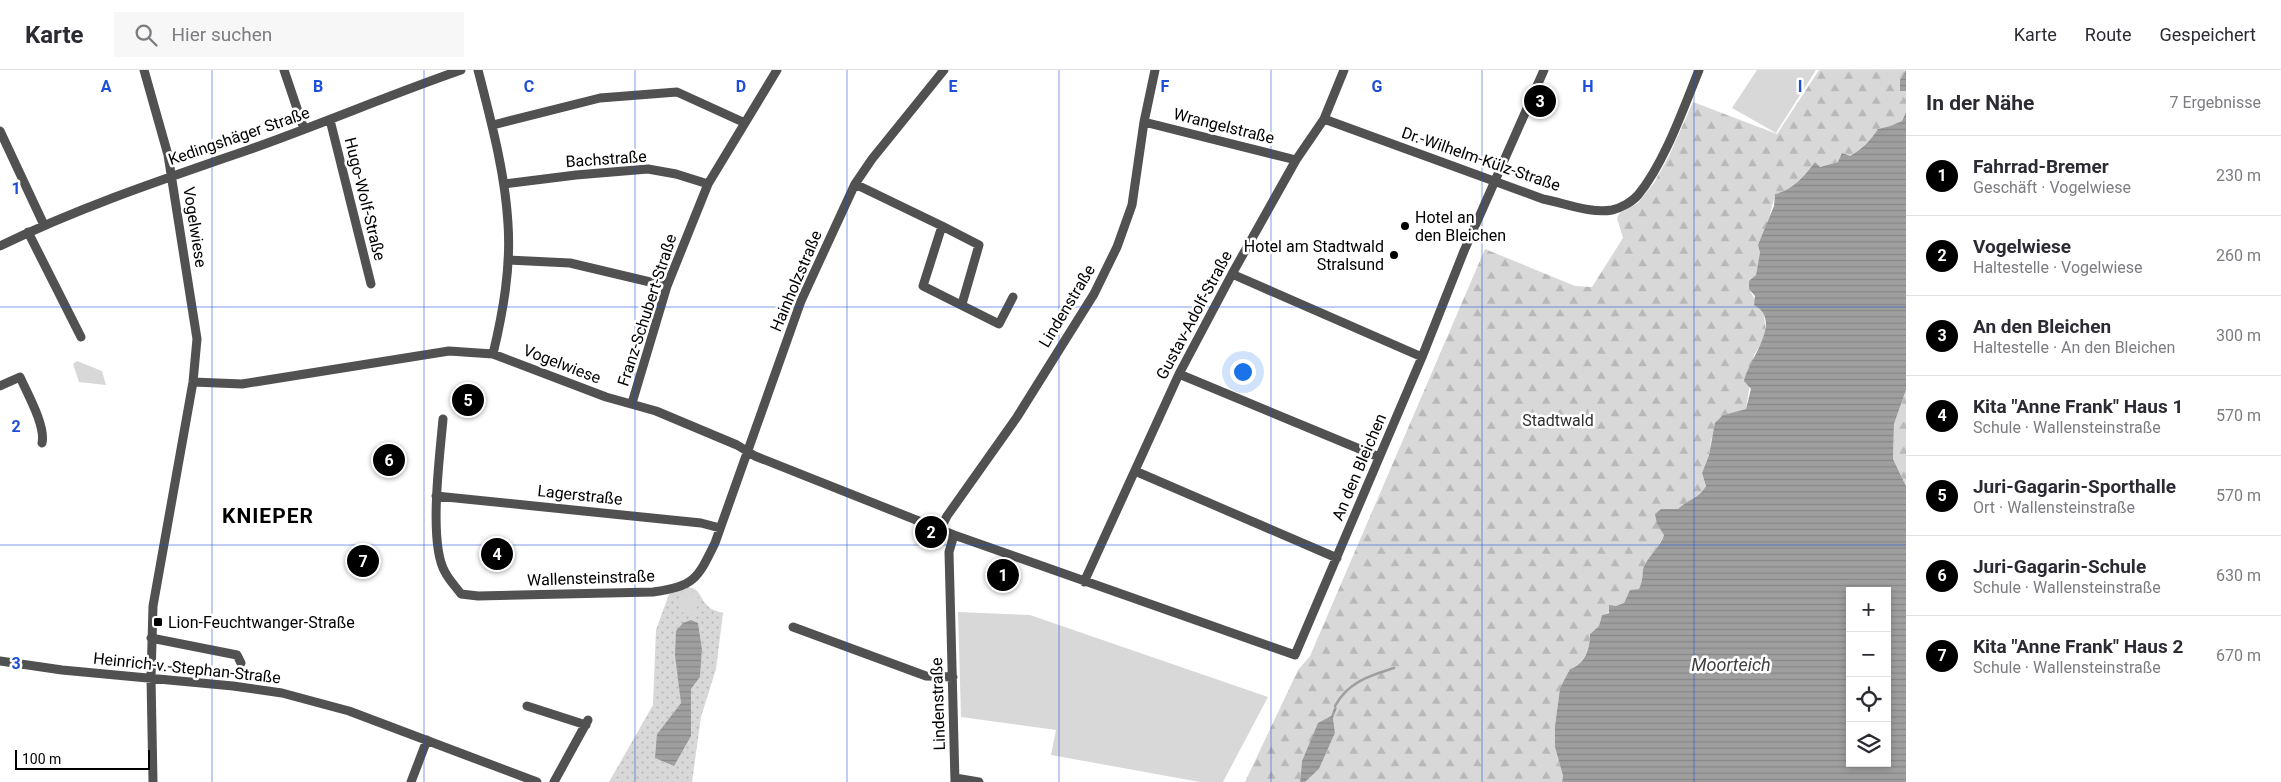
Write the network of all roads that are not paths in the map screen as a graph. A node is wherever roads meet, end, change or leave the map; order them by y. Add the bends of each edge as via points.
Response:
1 (144, 70) edge
2 (284, 70) edge
3 (460, 70) edge
4 (478, 70) edge
5 (777, 70) edge
6 (944, 70) edge
7 (1155, 70) edge
8 (1344, 70) edge
9 (1544, 70) edge
10 (1699, 70) edge
11 (1324, 119) junction
12 (330, 120) junction
13 (1144, 122) junction
14 (745, 123) junction
15 (493, 125) junction
16 (304, 129) junction
17 (0, 131) edge
18 (1296, 160) junction
19 (171, 176) junction
20 (1496, 180) junction
21 (504, 184) junction
22 (708, 184) junction
23 (855, 184) junction
24 (44, 225) junction
25 (942, 226) junction
26 (28, 232) junction
27 (0, 246) edge
28 (508, 260) junction
29 (1232, 274) junction
30 (370, 284) dead end
31 (667, 286) junction
32 (1013, 297) dead end
33 (962, 304) junction
34 (80, 337) dead end
35 (493, 354) junction
36 (1422, 357) junction
37 (1179, 374) junction
38 (193, 382) junction
39 (0, 386) edge
40 (632, 403) junction
41 (443, 419) dead end
42 (42, 443) dead end
43 (747, 452) junction
44 (1379, 457) junction
45 (1135, 471) junction
46 (436, 496) junction
47 (720, 528) junction
48 (940, 530) junction
49 (954, 536) junction
50 (1337, 558) junction
51 (1084, 582) junction
52 (793, 626) dead end
53 (152, 638) junction
54 (1295, 655) joint
55 (0, 662) edge
56 (241, 663) dead end
57 (953, 677) junction
58 (151, 678) junction
59 (527, 706) dead end
60 (427, 740) junction
61 (955, 780) edge
62 (153, 782) edge
63 (411, 782) edge
64 (537, 782) edge
65 (554, 782) edge
66 (978, 782) edge

1 - 19 street, Vogelwiese
2 - 16 street
3 - 12 street, Kedingshäger Straße
4 - 15 street
5 - 14 street, Franz-Schubert-Straße
6 - 23 street, Hainholzstraße
7 - 13 street, Lindenstraße
8 - 11 street, Gustav-Adolf-Straße
9 - 20 street, An den Bleichen
10 - 20 street, Dr.-Wilhelm-Külz-Straße via 1655,168 1638,195 1626,204 1608,210 1579,207 1544,199
11 - 18 street, Gustav-Adolf-Straße
11 - 20 street, Dr.-Wilhelm-Külz-Straße
12 - 16 street, Kedingshäger Straße
12 - 30 street, Hugo-Wolf-Straße
13 - 18 street, Wrangelstraße
13 - 48 street, Lindenstraße via 1129,219 1094,294 1017,417
14 - 15 street via 677,92 600,98
14 - 22 street, Franz-Schubert-Straße
15 - 21 street
16 - 19 street, Kedingshäger Straße
17 - 24 street
18 - 29 street, Gustav-Adolf-Straße
19 - 24 street, Kedingshäger Straße
19 - 38 street, Vogelwiese via 197,339
20 - 36 street, An den Bleichen
21 - 22 street, Bachstraße via 648,169
21 - 28 street
22 - 31 street, Franz-Schubert-Straße
23 - 25 street
23 - 43 street, Hainholzstraße via 801,301
24 - 26 street, Kedingshäger Straße
25 - 33 street via 979,245
25 - 33 street via 923,286
26 - 27 street, Kedingshäger Straße
26 - 34 street
28 - 31 street via 570,263
28 - 35 street
29 - 36 street
29 - 37 street, Gustav-Adolf-Straße
31 - 40 street, Franz-Schubert-Straße
32 - 33 street via 999,324
35 - 38 street, Vogelwiese via 449,351 242,384
35 - 40 street, Vogelwiese via 606,397
36 - 44 street, An den Bleichen
37 - 44 street
37 - 45 street, Gustav-Adolf-Straße
38 - 53 street via 156,583
39 - 42 street via 20,377 38,419
40 - 43 street, Vogelwiese via 737,445
41 - 46 street, Wallensteinstraße
43 - 47 street, Hainholzstraße
43 - 48 street, Vogelwiese
44 - 50 street, An den Bleichen
45 - 50 street
45 - 51 street, Gustav-Adolf-Straße
46 - 47 street, Lagerstraße via 701,523
46 - 47 street, Wallensteinstraße via 438,546 444,571 461,594 478,596 653,592 678,588 690,583 700,573
48 - 49 street, Vogelwiese
49 - 51 street, Vogelwiese
49 - 57 street, Lindenstraße via 948,552
50 - 54 street, An den Bleichen
51 - 54 street, Vogelwiese
52 - 57 street via 926,676
53 - 56 street via 238,655
53 - 58 street
55 - 58 street, Heinrich-v.-Stephan-Straße
57 - 61 street, Lindenstraße
58 - 60 street, Heinrich-v.-Stephan-Straße via 282,693 349,711
58 - 62 street
59 - 65 street via 587,723
60 - 63 street
60 - 64 street, Heinrich-v.-Stephan-Straße
61 - 66 street

